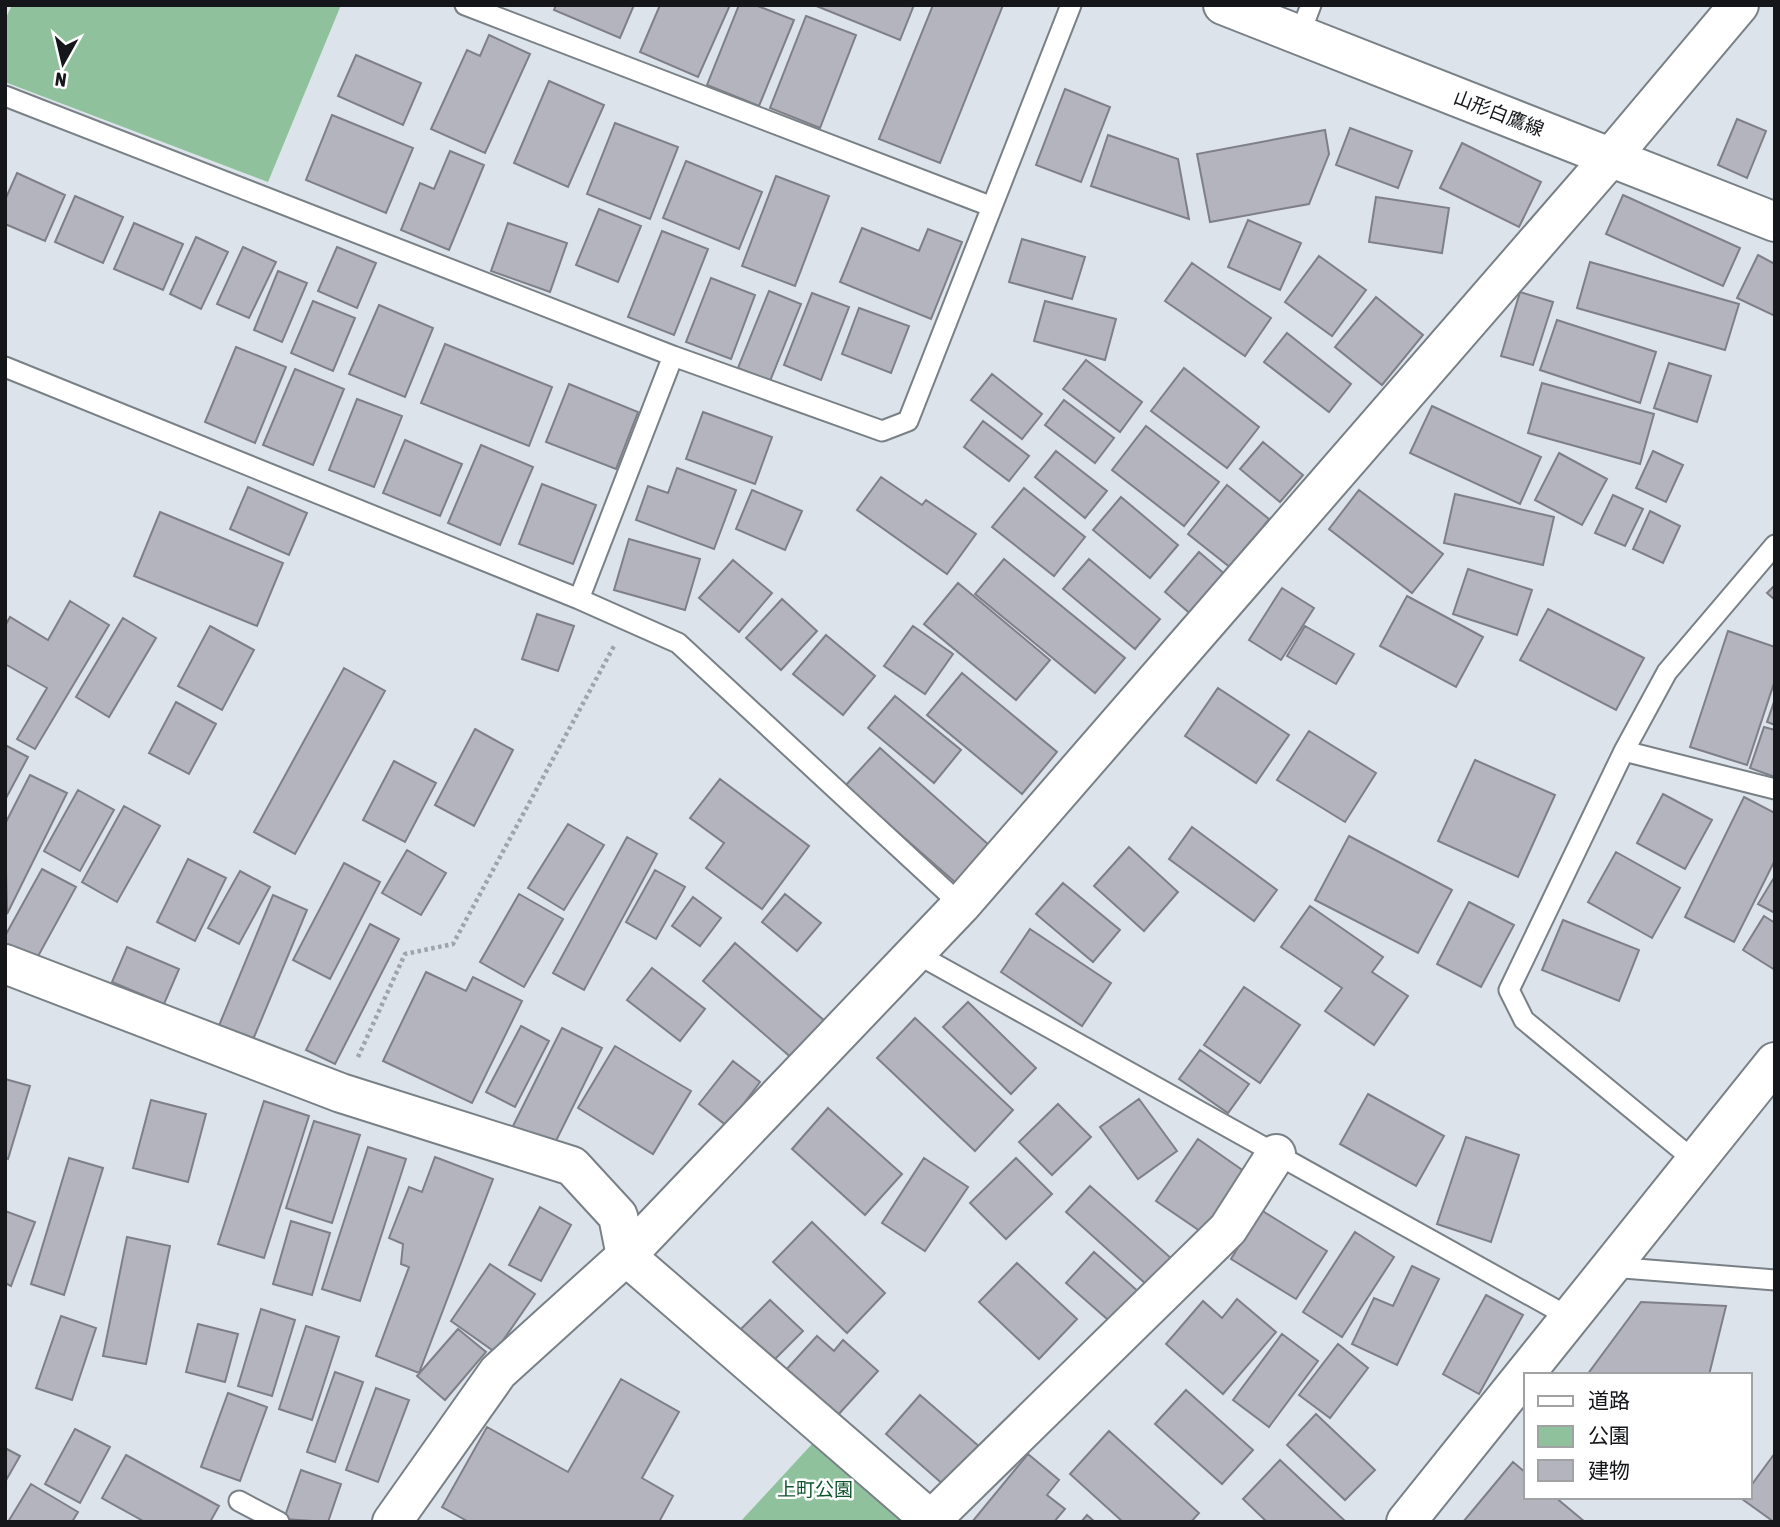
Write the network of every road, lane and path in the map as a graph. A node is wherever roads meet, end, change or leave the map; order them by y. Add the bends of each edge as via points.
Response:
1 (465, 5) edge
2 (1071, 5) edge
3 (1223, 5) edge
4 (1739, 5) edge
5 (1306, 20) edge
6 (5, 96) edge
7 (1611, 157) junction
8 (990, 206) junction
9 (1775, 222) edge
10 (673, 356) junction
11 (5, 367) edge
12 (1775, 545) edge
13 (579, 599) junction
14 (628, 621) junction
15 (1624, 751) junction
16 (1775, 789) edge
17 (961, 905) junction
18 (917, 954) junction
19 (5, 964) edge
20 (1775, 1062) edge
21 (341, 1093) junction
22 (1276, 1154) junction
23 (1695, 1161) junction
24 (626, 1256) junction
25 (1611, 1267) junction
26 (1775, 1280) edge
27 (1569, 1317) junction
28 (1524, 1373) edge
29 (1524, 1374) edge
30 (239, 1501) dead end
31 (931, 1521) edge
32 (279, 1522) edge
33 (392, 1522) edge
34 (1406, 1522) edge

1 - 8 lane
2 - 8 lane
3 - 5 street, 山形白鷹線
4 - 7 street
5 - 7 street, 山形白鷹線
6 - 10 lane
7 - 9 street, 山形白鷹線
7 - 17 street
8 - 10 lane via 908,421 881,430
10 - 13 lane
11 - 13 lane
12 - 15 lane via 1667,672
13 - 14 lane
14 - 17 lane via 678,643
14 - 21 path via 453,944 404,954
15 - 16 lane
15 - 23 lane via 1509,990 1524,1020
17 - 18 street
18 - 22 lane
18 - 24 street
19 - 21 street
20 - 23 street
21 - 24 street via 572,1166 618,1216
22 - 27 lane
22 - 31 street via 1228,1229
23 - 25 street
24 - 31 street
24 - 33 street via 498,1372
25 - 26 lane
25 - 27 street
27 - 28 street
29 - 34 street
30 - 32 lane

